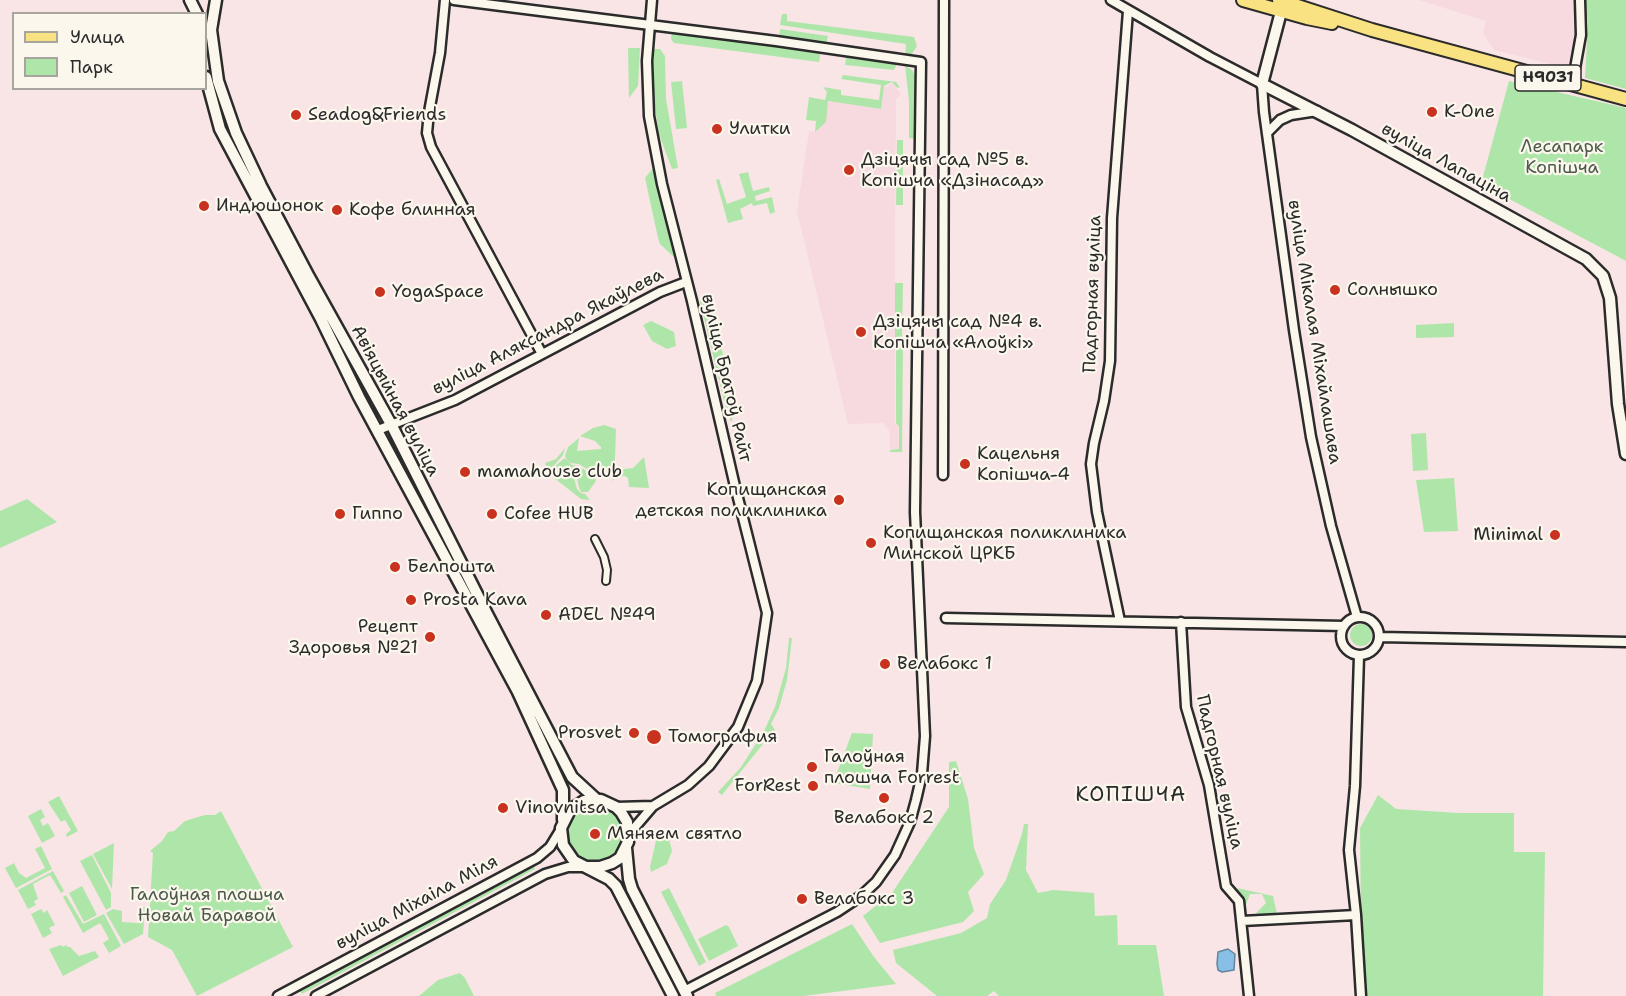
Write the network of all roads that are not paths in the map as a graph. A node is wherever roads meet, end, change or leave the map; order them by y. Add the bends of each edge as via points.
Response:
1 (216, 0) edge
2 (445, 0) edge
3 (454, 0) edge
4 (652, 0) edge
5 (944, 0) edge
6 (1111, 0) edge
7 (1243, 0) edge
8 (1580, 0) edge
9 (1281, 4) edge
10 (1128, 11) junction
11 (649, 24) junction
12 (207, 81) edge
13 (1262, 84) junction
14 (1572, 85) junction
15 (1626, 99) edge
16 (1317, 111) junction
17 (1267, 133) junction
18 (686, 282) junction
19 (542, 354) junction
20 (392, 426) junction
21 (378, 430) junction
22 (1626, 454) edge
23 (943, 475) dead end
24 (595, 539) dead end
25 (606, 581) dead end
26 (1357, 617) junction
27 (946, 618) dead end
28 (1120, 621) junction
29 (1180, 622) junction
30 (1344, 626) junction
31 (1380, 637) junction
32 (1626, 642) edge
33 (1359, 656) junction
34 (597, 800) junction
35 (653, 806) junction
36 (616, 807) junction
37 (562, 824) junction
38 (629, 834) junction
39 (626, 847) junction
40 (587, 867) junction
41 (1356, 915) junction
42 (1242, 921) junction
43 (686, 994) edge
44 (278, 996) edge
45 (316, 996) edge
46 (673, 996) edge
47 (1249, 996) edge
48 (1361, 996) edge

1 - 20 main road, Авіяцыйная вуліца via 211,30 218,81 236,133 303,267
2 - 19 street via 429,112 431,147
3 - 11 street
4 - 11 street, вуліца Братоў Райт
5 - 23 street
6 - 10 street, вуліца Лапаціна
7 - 9 main road, Н9031
8 - 14 street via 1581,35
9 - 13 main road
9 - 14 main road, Н9031
10 - 13 street, вуліца Лапаціна
10 - 28 street, Падгорная вуліца via 1112,218 1110,361 1091,464
11 - 18 street, вуліца Братоў Райт via 649,116
11 - 43 street via 921,62 915,513 925,736 916,801 895,855 861,896
12 - 21 main road, Авіяцыйная вуліца via 220,129
13 - 16 main road, вуліца Лапаціна
13 - 17 street, вуліца Мікалая Міхайлашава
14 - 15 main road, Н9031
16 - 17 street via 1291,115
16 - 22 main road, вуліца Лапаціна via 1593,265 1603,276 1610,298
17 - 26 street, вуліца Мікалая Міхайлашава via 1311,437
18 - 19 street, вуліца Аляксандра Якаўлева
18 - 35 street, вуліца Братоў Райт via 766,613 757,681 738,728 703,772
19 - 20 street, вуліца Аляксандра Якаўлева via 455,400
20 - 21 street, вуліца Аляксандра Якаўлева
20 - 34 main road, Авіяцыйная вуліца via 571,774
21 - 37 main road, Авіяцыйная вуліца via 518,692 563,790
24 - 25 street via 604,557
26 - 30 street
26 - 31 street via 1374,622
27 - 28 street
28 - 29 street
29 - 30 street
29 - 42 street, Падгорная вуліца via 1186,707 1209,785 1226,886 1239,901
30 - 33 street via 1341,641 1345,649
31 - 32 street
31 - 33 street via 1374,651
33 - 41 street via 1349,850
34 - 36 main road
34 - 37 main road via 576,805
35 - 36 street
35 - 38 street
36 - 38 main road via 626,820
37 - 40 main road via 561,842 566,851 574,861
37 - 44 street, вуліца Міхаіла Міля via 544,854
38 - 39 main road
39 - 40 main road via 612,863
39 - 43 main road via 632,889
40 - 45 street, вуліца Міхаіла Міля via 568,867 545,874
40 - 46 main road via 616,886
41 - 42 street
41 - 48 street
42 - 47 street, Падгорная вуліца

